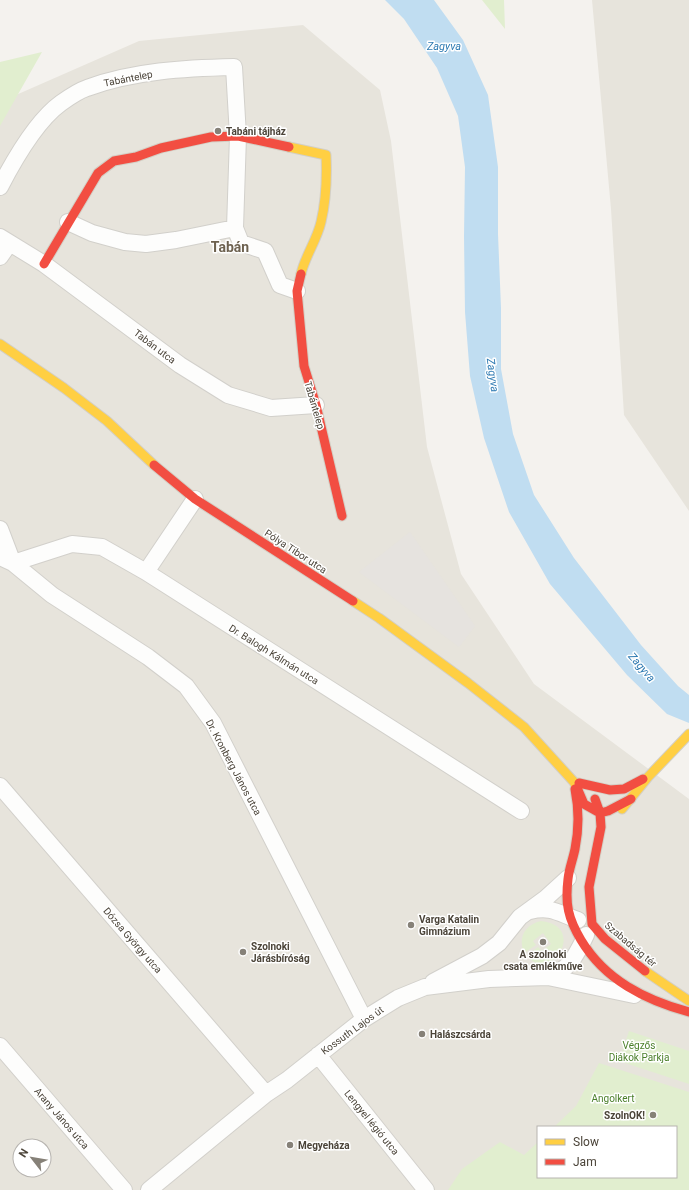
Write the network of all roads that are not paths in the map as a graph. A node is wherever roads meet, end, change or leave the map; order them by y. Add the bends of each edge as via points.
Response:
1 (238, 136) junction
2 (0, 187) edge
3 (68, 222) junction
4 (235, 228) junction
5 (3, 246) edge
6 (44, 264) junction
7 (297, 291) junction
8 (0, 344) edge
9 (0, 356) edge
10 (28, 364) junction
11 (316, 405) junction
12 (195, 499) junction
13 (342, 516) dead end
14 (0, 529) edge
15 (7, 560) edge
16 (146, 572) junction
17 (689, 734) edge
18 (648, 777) junction
19 (574, 782) junction
20 (0, 786) edge
21 (631, 799) junction
22 (522, 811) dead end
23 (600, 813) junction
24 (601, 827) junction
25 (599, 839) junction
26 (568, 878) junction
27 (530, 911) junction
28 (569, 917) junction
29 (592, 924) junction
30 (582, 943) junction
31 (548, 977) junction
32 (425, 987) junction
33 (643, 996) junction
34 (689, 1001) edge
35 (689, 1012) edge
36 (364, 1019) junction
37 (0, 1046) edge
38 (318, 1055) junction
39 (266, 1094) junction
40 (124, 1190) edge
41 (149, 1190) edge
42 (426, 1190) edge

1 - 2 street, Tabántelep via 234,67 136,75 86,88 60,104 40,123
1 - 3 street, Tabántelep via 211,137 114,161 98,173
1 - 4 street, Tabántelep
1 - 7 street, Tabántelep via 326,155 328,178 321,223 303,266
3 - 4 street via 92,233 125,242 146,244
3 - 6 street, Tabántelep
4 - 7 street via 241,243 265,251 280,285
5 - 6 street, Tabán utca
6 - 11 street, Tabán utca via 180,365 228,395 270,408
7 - 11 street, Tabántelep via 304,366
8 - 10 street, Pólya Tibor utca
9 - 10 street
10 - 12 street, Pólya Tibor utca via 107,421 160,471
11 - 13 street, Tabántelep
12 - 16 street
12 - 19 street, Pólya Tibor utca via 379,618 468,683 524,727
14 - 15 street, Dr. Kronberg János utca
15 - 16 street, Dr. Balogh Kálmán utca via 72,544 102,547
15 - 36 street, Dr. Kronberg János utca via 52,595 148,657 186,686 212,723
16 - 22 street, Dr. Balogh Kálmán utca
17 - 18 street
18 - 19 street via 624,789 610,790
18 - 21 street
19 - 23 street, Pólya Tibor utca via 596,800
19 - 26 street via 578,824 574,858
20 - 39 street, Dózsa György utca
21 - 23 street
21 - 24 street
21 - 25 street
23 - 24 street, Pólya Tibor utca
24 - 25 street, Szabadság tér
24 - 26 street via 587,844
25 - 29 street, Szabadság tér via 589,887
26 - 27 street
26 - 28 street
27 - 28 street via 541,908
27 - 32 street via 520,917 499,943 482,956
28 - 29 street
28 - 30 street
29 - 30 street
29 - 34 street, Szabadság tér via 605,939 649,974
30 - 31 street via 567,967
30 - 33 street via 600,967 617,981
31 - 32 street, Kossuth Lajos út via 489,979
31 - 33 street, Kossuth Lajos út
32 - 36 street, Kossuth Lajos út via 398,998
33 - 35 street
36 - 38 street, Kossuth Lajos út
37 - 40 street, Arany János utca
38 - 39 street, Kossuth Lajos út
38 - 42 street, Lengyel légió utca
39 - 41 street, Kossuth Lajos út

